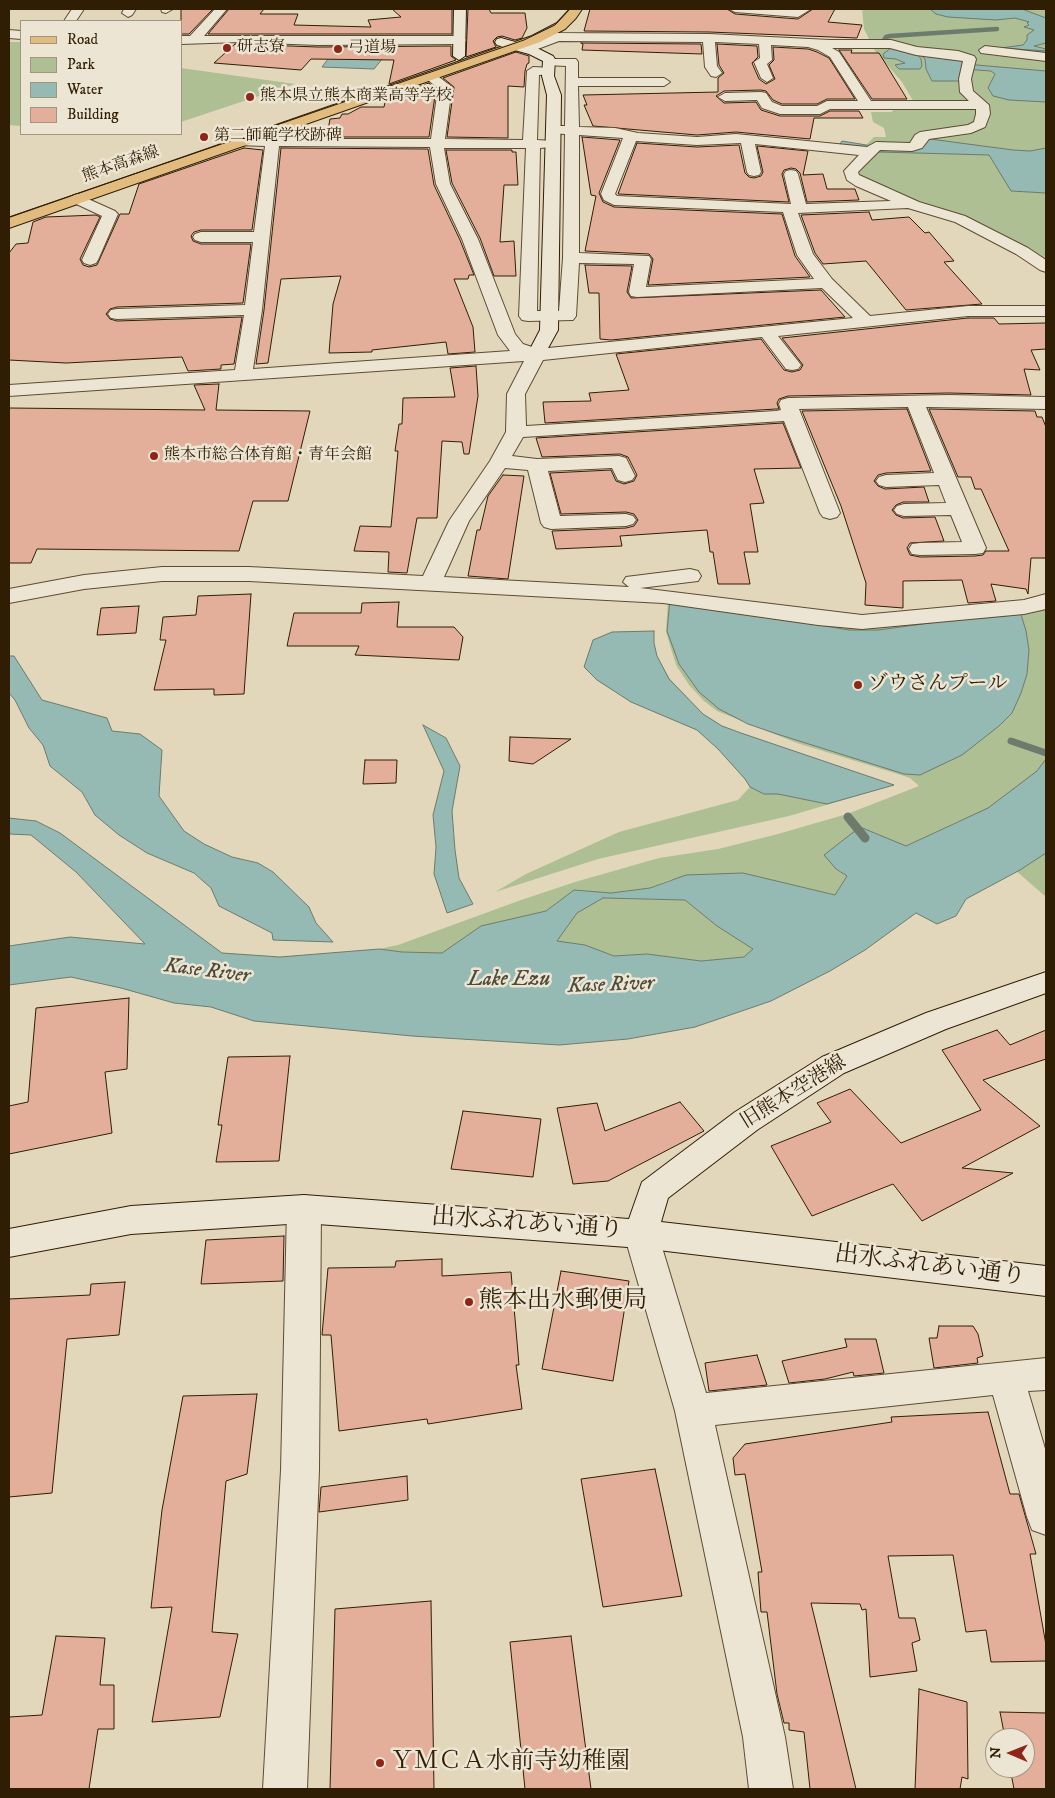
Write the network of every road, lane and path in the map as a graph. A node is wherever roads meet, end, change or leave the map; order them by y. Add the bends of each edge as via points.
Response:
1 (78, 9) edge
2 (222, 9) edge
3 (460, 9) edge
4 (735, 9) edge
5 (799, 11) edge
6 (552, 14) dead end
7 (573, 14) edge
8 (589, 19) dead end
9 (71, 20) edge
10 (708, 38) junction
11 (187, 40) edge
12 (460, 40) junction
13 (765, 40) junction
14 (573, 41) dead end
15 (501, 42) junction
16 (804, 42) junction
17 (522, 47) junction
18 (985, 50) dead end
19 (459, 56) junction
20 (1046, 57) edge
21 (572, 62) junction
22 (548, 67) junction
23 (716, 73) dead end
24 (430, 77) junction
25 (767, 78) dead end
26 (572, 82) junction
27 (664, 82) dead end
28 (725, 97) dead end
29 (867, 105) junction
30 (982, 105) junction
31 (771, 125) junction
32 (571, 131) junction
33 (631, 136) junction
34 (553, 137) junction
35 (747, 139) junction
36 (241, 142) junction
37 (272, 143) junction
38 (532, 144) junction
39 (437, 145) junction
40 (873, 149) junction
41 (754, 172) dead end
42 (792, 174) dead end
43 (77, 199) junction
44 (914, 205) junction
45 (795, 208) junction
46 (9, 210) edge
47 (9, 223) edge
48 (201, 237) dead end
49 (260, 237) junction
50 (570, 258) junction
51 (90, 260) dead end
52 (1046, 267) edge
53 (826, 283) junction
54 (253, 310) junction
55 (1046, 311) edge
56 (117, 314) dead end
57 (549, 316) junction
58 (866, 321) junction
59 (766, 331) junction
60 (536, 354) junction
61 (792, 365) dead end
62 (243, 374) junction
63 (9, 391) edge
64 (915, 402) junction
65 (1046, 404) edge
66 (791, 414) junction
67 (516, 432) junction
68 (500, 461) junction
69 (538, 466) junction
70 (625, 476) dead end
71 (947, 479) junction
72 (886, 480) dead end
73 (959, 509) junction
74 (904, 510) dead end
75 (830, 513) dead end
76 (626, 520) dead end
77 (920, 549) dead end
78 (690, 576) dead end
79 (430, 584) junction
80 (610, 592) junction
81 (9, 596) edge
82 (1046, 601) edge
83 (1046, 982) edge
84 (304, 1208) junction
85 (641, 1234) junction
86 (9, 1243) edge
87 (1046, 1281) edge
88 (1046, 1374) edge
89 (1006, 1377) junction
90 (693, 1412) junction
91 (1046, 1517) edge
92 (285, 1789) edge
93 (771, 1789) edge

1 - 9 street
2 - 11 street
3 - 12 street
4 - 5 street
5 - 16 street via 799,27
6 - 15 main road, 熊本高森線 via 533,29
7 - 8 street
7 - 17 main road, 熊本高森線 via 548,34
10 - 13 street
10 - 17 street via 557,37
10 - 23 street via 711,67
11 - 12 street
12 - 19 street
13 - 16 street
13 - 25 street via 766,60 760,62
14 - 21 street
15 - 17 street
15 - 19 main road, 熊本高森線
16 - 29 street via 835,55
16 - 30 street via 891,44 916,51 966,57 970,59 965,79 967,92
17 - 22 street via 549,59
17 - 24 main road, 熊本高森線
18 - 20 street
19 - 46 main road, 熊本高森線
21 - 22 street
21 - 26 street
22 - 34 street via 554,95
22 - 38 street via 533,71
24 - 36 main road, 熊本高森線
24 - 39 street via 445,87
26 - 27 street
26 - 32 street
28 - 31 street via 760,96 767,105
29 - 30 street
29 - 31 street via 780,110
30 - 40 street via 980,124 971,129 925,135 912,147
31 - 35 street
31 - 40 street
32 - 33 street via 615,132
32 - 34 street
32 - 50 street
33 - 35 street via 697,141
33 - 45 street via 608,194 614,200
34 - 38 street
34 - 57 street
35 - 41 street
36 - 37 street
36 - 43 main road, 熊本高森線
37 - 39 street
37 - 49 street
38 - 39 street
38 - 57 street via 528,316
39 - 60 street via 443,184 470,239 508,335 517,348
40 - 44 street via 851,171 852,176 861,183
42 - 45 street
43 - 47 main road, 熊本高森線
43 - 51 street via 110,214
44 - 45 street
44 - 52 street via 960,219
45 - 53 street via 805,255
48 - 49 street
49 - 54 street
50 - 53 street via 644,259 637,292
50 - 57 street via 567,316
53 - 58 street
54 - 56 street
54 - 62 street
55 - 58 street via 968,311
57 - 60 street via 549,330
58 - 59 street
59 - 60 street
59 - 61 street
60 - 62 street
60 - 67 street via 516,394
62 - 63 street
64 - 65 street
64 - 66 street via 788,404
64 - 71 street
66 - 67 street
66 - 75 street
67 - 68 street
68 - 69 street
68 - 79 street via 459,520
69 - 70 street via 619,462
69 - 76 street via 551,523
71 - 72 street
71 - 73 street
73 - 74 street
73 - 77 street via 975,548
78 - 80 street via 621,584
79 - 80 street
79 - 81 street via 249,574 162,574 84,582
80 - 82 street via 862,622 1024,607
83 - 85 street, 旧熊本空港線 via 936,1021 833,1065 746,1121 654,1191
84 - 85 street, 出水ふれあい通り
84 - 86 street, 出水ふれあい通り via 131,1220
84 - 92 street via 300,1470
85 - 87 street, 出水ふれあい通り
85 - 90 street
88 - 89 street
89 - 90 street
89 - 91 street
90 - 93 street via 764,1737

